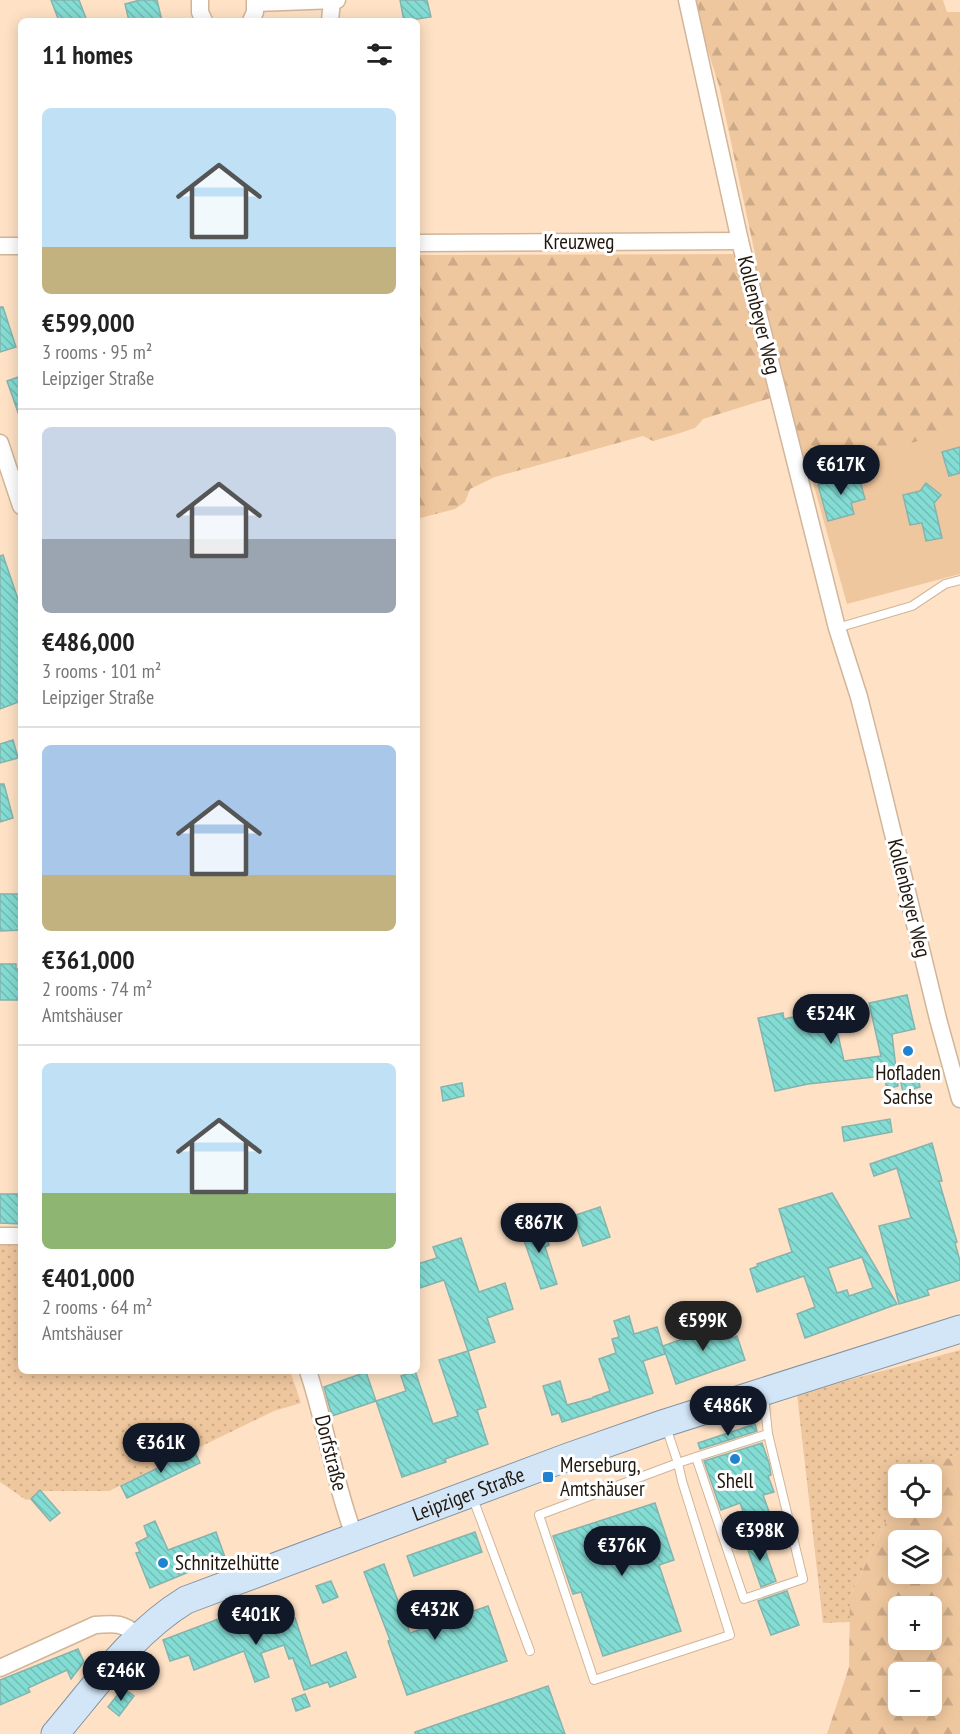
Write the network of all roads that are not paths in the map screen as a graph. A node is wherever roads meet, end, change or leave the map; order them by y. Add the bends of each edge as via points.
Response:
1 (200, 0) edge
2 (334, 0) edge
3 (687, 0) edge
4 (255, 2) edge
5 (203, 18) edge
6 (252, 18) edge
7 (331, 18) edge
8 (740, 241) junction
9 (420, 243) edge
10 (0, 246) edge
11 (18, 246) edge
12 (0, 443) edge
13 (18, 497) edge
14 (960, 580) edge
15 (837, 628) junction
16 (960, 1099) edge
17 (0, 1236) edge
18 (18, 1236) edge
19 (960, 1329) edge
20 (309, 1374) edge
21 (764, 1392) junction
22 (665, 1423) junction
23 (768, 1434) junction
24 (696, 1457) junction
25 (678, 1463) junction
26 (471, 1492) junction
27 (354, 1535) junction
28 (139, 1636) junction
29 (530, 1651) dead end
30 (0, 1668) edge
31 (55, 1734) edge

1 - 5 street
2 - 4 street
2 - 7 street
3 - 8 street, Kollenbeyer Weg
4 - 6 street
8 - 9 street, Kreuzweg
8 - 15 street, Kollenbeyer Weg
10 - 11 street
12 - 13 street
14 - 15 lane via 945,584 912,606
15 - 16 street, Kollenbeyer Weg via 859,697
17 - 18 street
19 - 21 main road, Leipziger Straße
20 - 27 street, Dorfstraße
21 - 22 main road, Leipziger Straße
21 - 23 lane
22 - 25 lane
22 - 26 main road, Leipziger Straße
23 - 24 lane
23 - 24 lane via 803,1579 744,1599
24 - 25 lane
25 - 25 lane via 730,1635 594,1680 539,1515
26 - 27 main road, Leipziger Straße
26 - 29 lane
27 - 28 main road, Leipziger Straße via 186,1600 164,1613
28 - 30 street via 127,1626 95,1625
28 - 31 main road, Leipziger Straße

